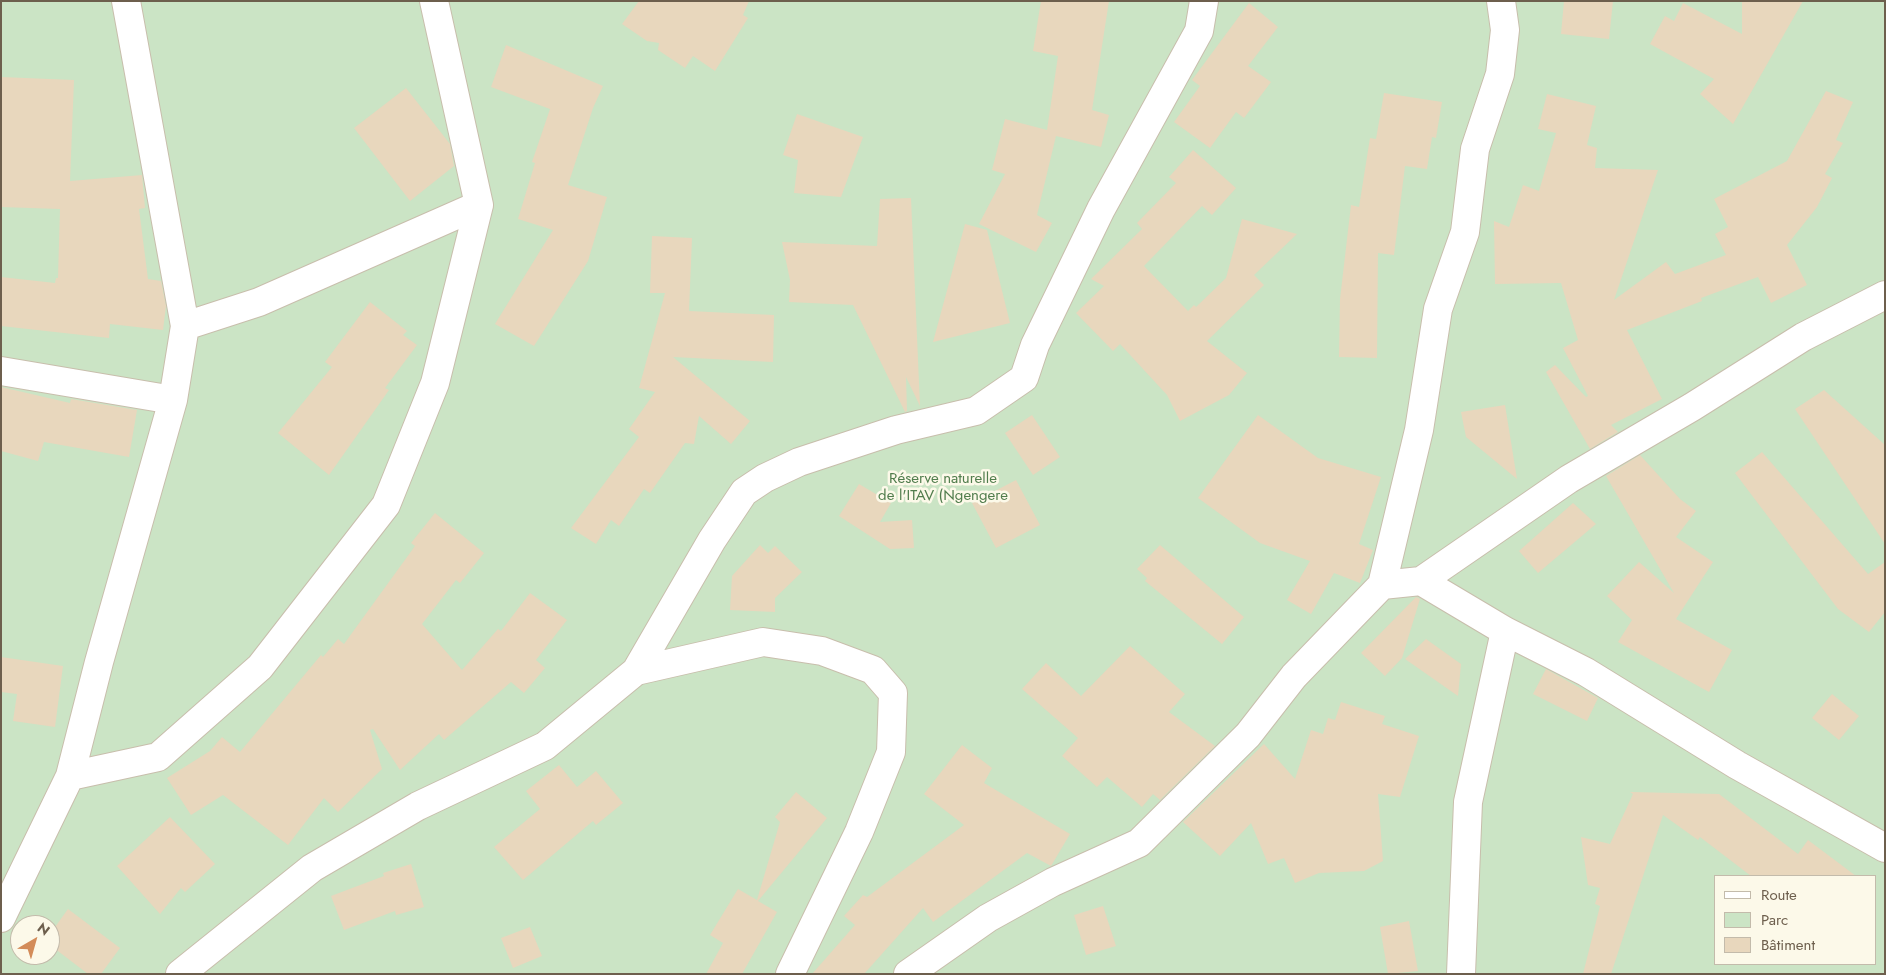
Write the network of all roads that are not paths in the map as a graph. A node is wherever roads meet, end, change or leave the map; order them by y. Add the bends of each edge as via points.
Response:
1 (126, 1) edge
2 (434, 1) edge
3 (1204, 1) edge
4 (1501, 1) edge
5 (479, 205) junction
6 (1885, 295) edge
7 (185, 326) junction
8 (1, 371) edge
9 (172, 400) junction
10 (1422, 581) junction
11 (1382, 585) junction
12 (1505, 631) junction
13 (636, 671) junction
14 (70, 776) junction
15 (1885, 848) edge
16 (1, 918) edge
17 (180, 974) edge
18 (790, 974) edge
19 (908, 974) edge
20 (1461, 974) edge

1 - 7 street
2 - 5 street
3 - 13 street via 1199,31 1102,209 1035,346 1024,378 976,411 896,430 799,462 744,492 712,540
4 - 11 street via 1505,30 1500,74 1475,149 1465,232 1438,309 1419,430
5 - 7 street via 259,302
5 - 14 street via 435,383 386,505 260,667 158,757
6 - 10 street via 1803,337 1569,479
7 - 9 street
8 - 9 street
9 - 14 street
10 - 11 street
10 - 12 street
11 - 19 street via 1294,676 1248,736 1139,844 1053,882 1004,909
12 - 15 street via 1586,672 1737,765
12 - 20 street via 1468,802
13 - 17 street via 545,746 418,806 312,868
13 - 18 street via 763,642 822,651 873,670 893,693 891,752 859,832
14 - 16 street

